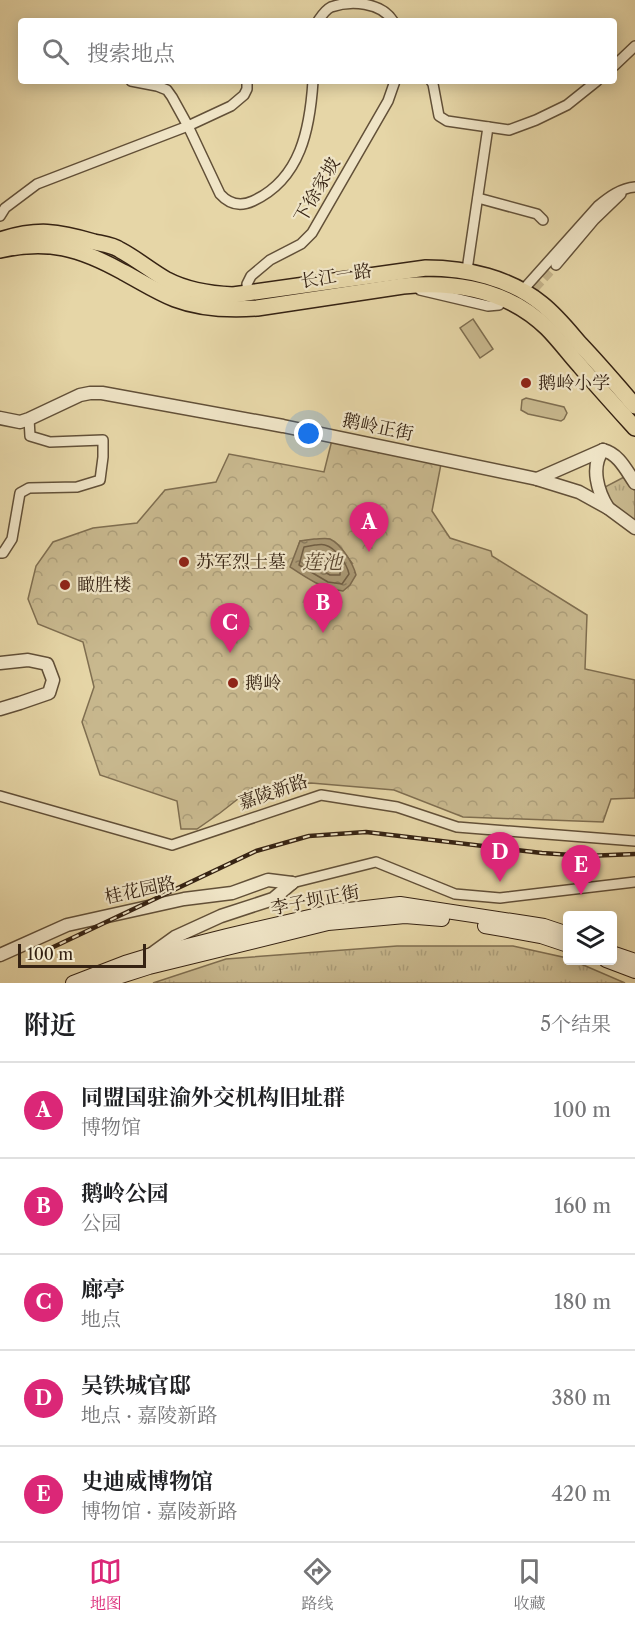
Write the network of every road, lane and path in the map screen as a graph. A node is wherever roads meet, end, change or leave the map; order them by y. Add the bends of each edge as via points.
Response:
1 (320, 18) edge
2 (390, 18) edge
3 (635, 46) edge
4 (617, 63) edge
5 (146, 84) edge
6 (247, 84) edge
7 (313, 84) edge
8 (393, 84) edge
9 (433, 84) edge
10 (593, 84) edge
11 (188, 126) junction
12 (488, 127) junction
13 (630, 188) edge
14 (478, 198) junction
15 (0, 216) edge
16 (543, 220) dead end
17 (0, 240) edge
18 (0, 250) edge
19 (556, 265) tunnel mouth
20 (467, 270) junction
21 (403, 286) junction
22 (522, 291) junction
23 (248, 294) junction
24 (499, 305) dead end
25 (635, 406) edge
26 (0, 418) edge
27 (29, 419) junction
28 (635, 428) edge
29 (603, 450) junction
30 (537, 479) junction
31 (635, 483) edge
32 (608, 508) junction
33 (635, 528) edge
34 (0, 553) edge
35 (0, 663) edge
36 (0, 709) edge
37 (0, 796) edge
38 (635, 841) edge
39 (635, 882) edge
40 (292, 883) junction
41 (563, 932) edge
42 (563, 944) edge
43 (0, 955) edge
44 (617, 955) edge
45 (148, 956) junction
46 (635, 961) edge
47 (617, 964) edge
48 (635, 971) edge
49 (73, 983) edge
50 (99, 983) edge

1 - 2 street via 331,7 364,3 376,6
3 - 4 street
5 - 11 street, 下徐家坡 via 166,90
6 - 11 street via 238,102
7 - 11 street, 下徐家坡 via 309,122 298,157 277,184 248,203 236,204 220,194
8 - 23 street, 下徐家坡 via 388,101 312,233 251,276
9 - 12 street via 439,116 447,121
10 - 12 street via 567,105 528,123 509,130
11 - 15 street via 37,184
12 - 14 street
13 - 19 street via 594,220
13 - 22 street via 598,206
14 - 16 street via 537,214
14 - 20 street
17 - 23 main road, 长江一路 via 20,233 67,234 118,248 182,286 214,294
18 - 21 main road, 长江一路 via 21,245 65,248 102,261 177,300 212,308 257,308
20 - 22 main road, 长江一路
20 - 23 main road, 长江一路 via 426,268
21 - 24 street via 488,306
21 - 28 main road, 长江一路 via 464,286 519,307 547,329
22 - 25 main road, 长江一路 via 557,318
26 - 27 street, 鹅岭正街 via 20,422
27 - 30 street, 鹅岭正街 via 80,395 102,393
27 - 34 street via 30,436 50,442 103,440 100,480 76,487 29,488 20,493 12,539
29 - 30 street
29 - 31 street via 616,457
29 - 32 street via 597,457 598,489
30 - 32 street, 鹅岭正街 via 579,492
32 - 33 street, 鹅岭正街
35 - 36 street via 28,660 47,664 53,680 49,693
37 - 38 street, 嘉陵新路 via 172,845 321,795 397,807 457,827
39 - 40 street via 500,898 454,894 376,862
40 - 43 street, 桂花园路 via 268,880 232,893 184,899 67,925
40 - 45 street via 273,898 175,937
41 - 45 main road, 李子坝正街 via 400,904 331,912
42 - 50 main road, 李子坝正街 via 452,920 405,916 328,923
44 - 46 main road
45 - 49 main road, 李子坝正街
47 - 48 main road

